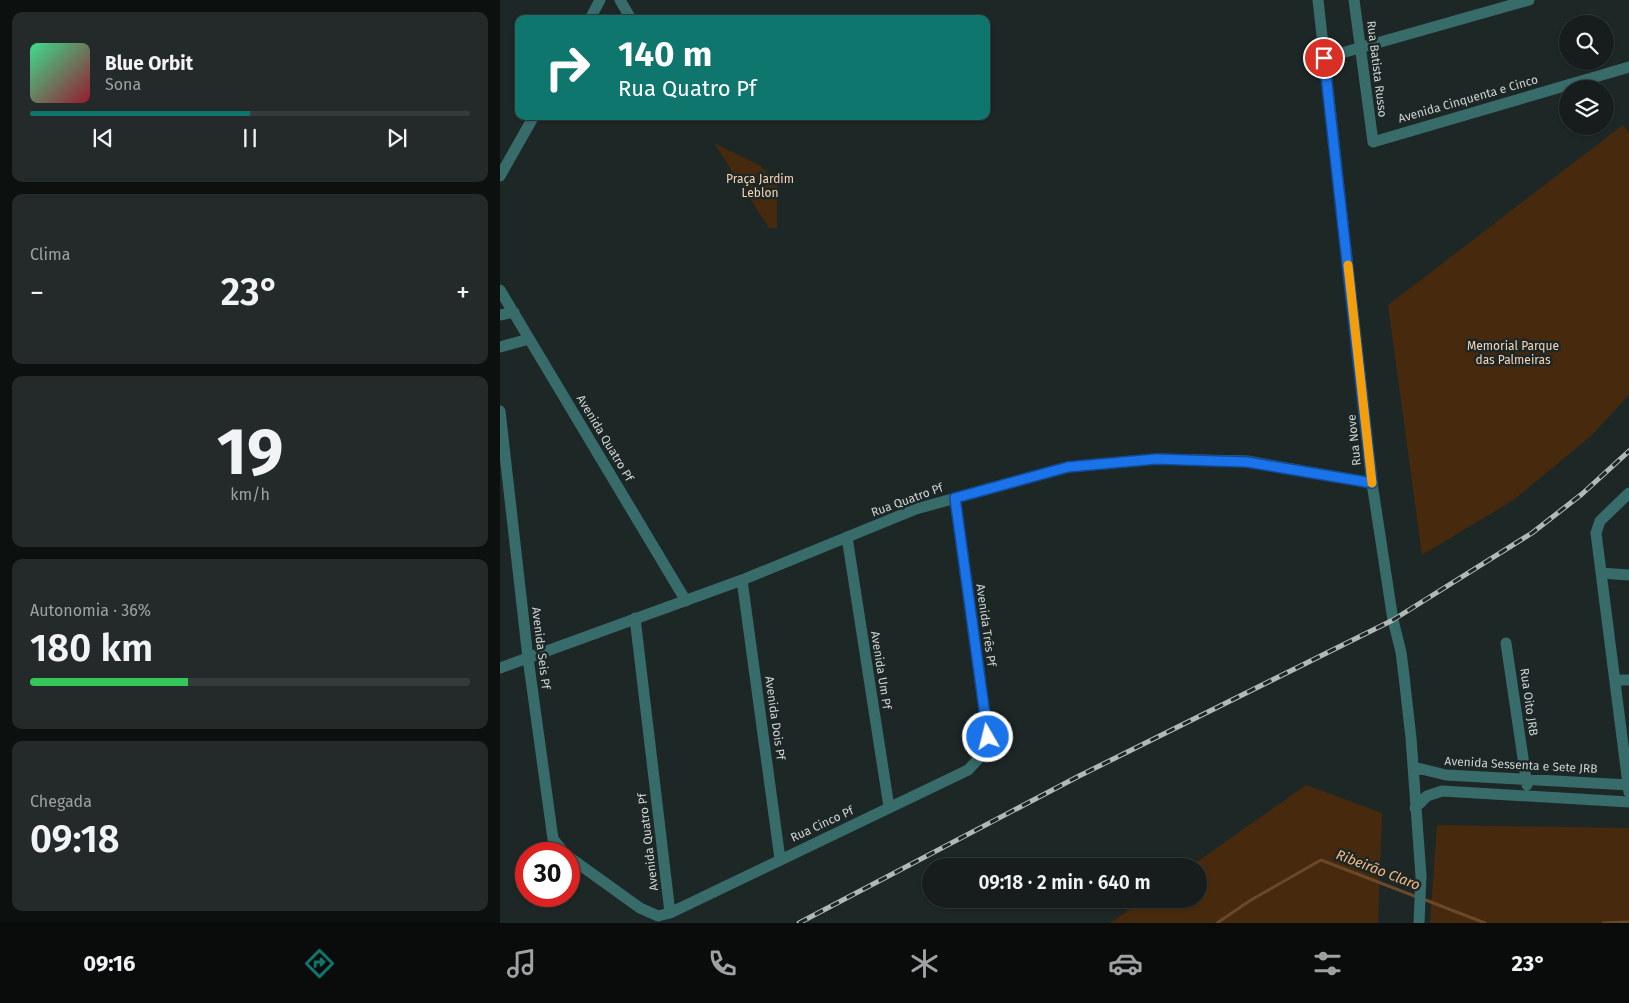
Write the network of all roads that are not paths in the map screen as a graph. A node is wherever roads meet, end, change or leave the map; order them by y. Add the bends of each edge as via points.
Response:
1 (600, 0) edge
2 (620, 0) edge
3 (1318, 0) edge
4 (1354, 0) edge
5 (1528, 0) edge
6 (592, 15) edge
7 (629, 15) edge
8 (1360, 47) junction
9 (1324, 58) junction
10 (1629, 67) edge
11 (532, 120) edge
12 (1373, 142) joint
13 (500, 176) edge
14 (500, 290) edge
15 (514, 312) junction
16 (500, 316) edge
17 (530, 339) junction
18 (500, 347) edge
19 (500, 411) edge
20 (1372, 483) junction
21 (1629, 493) edge
22 (955, 498) junction
23 (847, 537) junction
24 (1601, 573) junction
25 (1629, 575) edge
26 (742, 580) junction
27 (686, 600) junction
28 (635, 618) junction
29 (1506, 643) dead end
30 (528, 658) junction
31 (500, 668) edge
32 (1615, 680) junction
33 (1629, 680) edge
34 (982, 755) joint
35 (1413, 768) junction
36 (1526, 779) junction
37 (1629, 787) edge
38 (1529, 795) junction
39 (1629, 802) edge
40 (889, 807) junction
41 (1415, 808) junction
42 (555, 842) edge
43 (780, 859) junction
44 (580, 865) edge
45 (670, 913) junction
46 (1420, 918) edge

1 - 6 street
2 - 7 street
3 - 9 street, Rua Nove
4 - 8 street, Rua Batista Russo
5 - 8 street
8 - 9 street
8 - 12 street, Rua Batista Russo
9 - 20 street, Rua Nove
10 - 12 street, Avenida Cinquenta e Cinco
11 - 13 street
14 - 15 street, Avenida Quatro Pf
15 - 16 street
15 - 17 street, Avenida Quatro Pf
17 - 18 street
17 - 27 street, Avenida Quatro Pf
19 - 30 street, Avenida Seis Pf
20 - 22 street, Rua Quatro Pf via 1247,462 1156,459 1068,467
20 - 35 street, Rua Nove via 1401,652
21 - 24 street via 1600,521 1596,533
22 - 23 street, Rua Quatro Pf via 916,509
22 - 34 street, Avenida Três Pf via 988,737
23 - 26 street, Rua Quatro Pf
23 - 40 street, Avenida Um Pf
24 - 25 street
24 - 32 street
26 - 27 street, Rua Quatro Pf
26 - 43 street, Avenida Dois Pf
27 - 28 street, Rua Quatro Pf
28 - 30 street, Rua Quatro Pf
28 - 45 street, Avenida Quatro Pf
29 - 36 street, Rua Oito JRB
30 - 31 street, Rua Quatro Pf
30 - 42 street, Avenida Seis Pf
32 - 33 street
32 - 37 street
34 - 40 street, Rua Cinco Pf via 968,770
35 - 36 street, Avenida Sessenta e Sete JRB via 1446,774
35 - 41 street, Rua Nove
36 - 37 street, Avenida Sessenta e Sete JRB
36 - 38 street, Rua Oito JRB
38 - 39 street
38 - 41 street via 1442,791 1426,796
40 - 43 street, Rua Cinco Pf
41 - 46 street, Rua Nove via 1421,876
43 - 45 street, Rua Cinco Pf
44 - 45 street via 640,908 658,916

